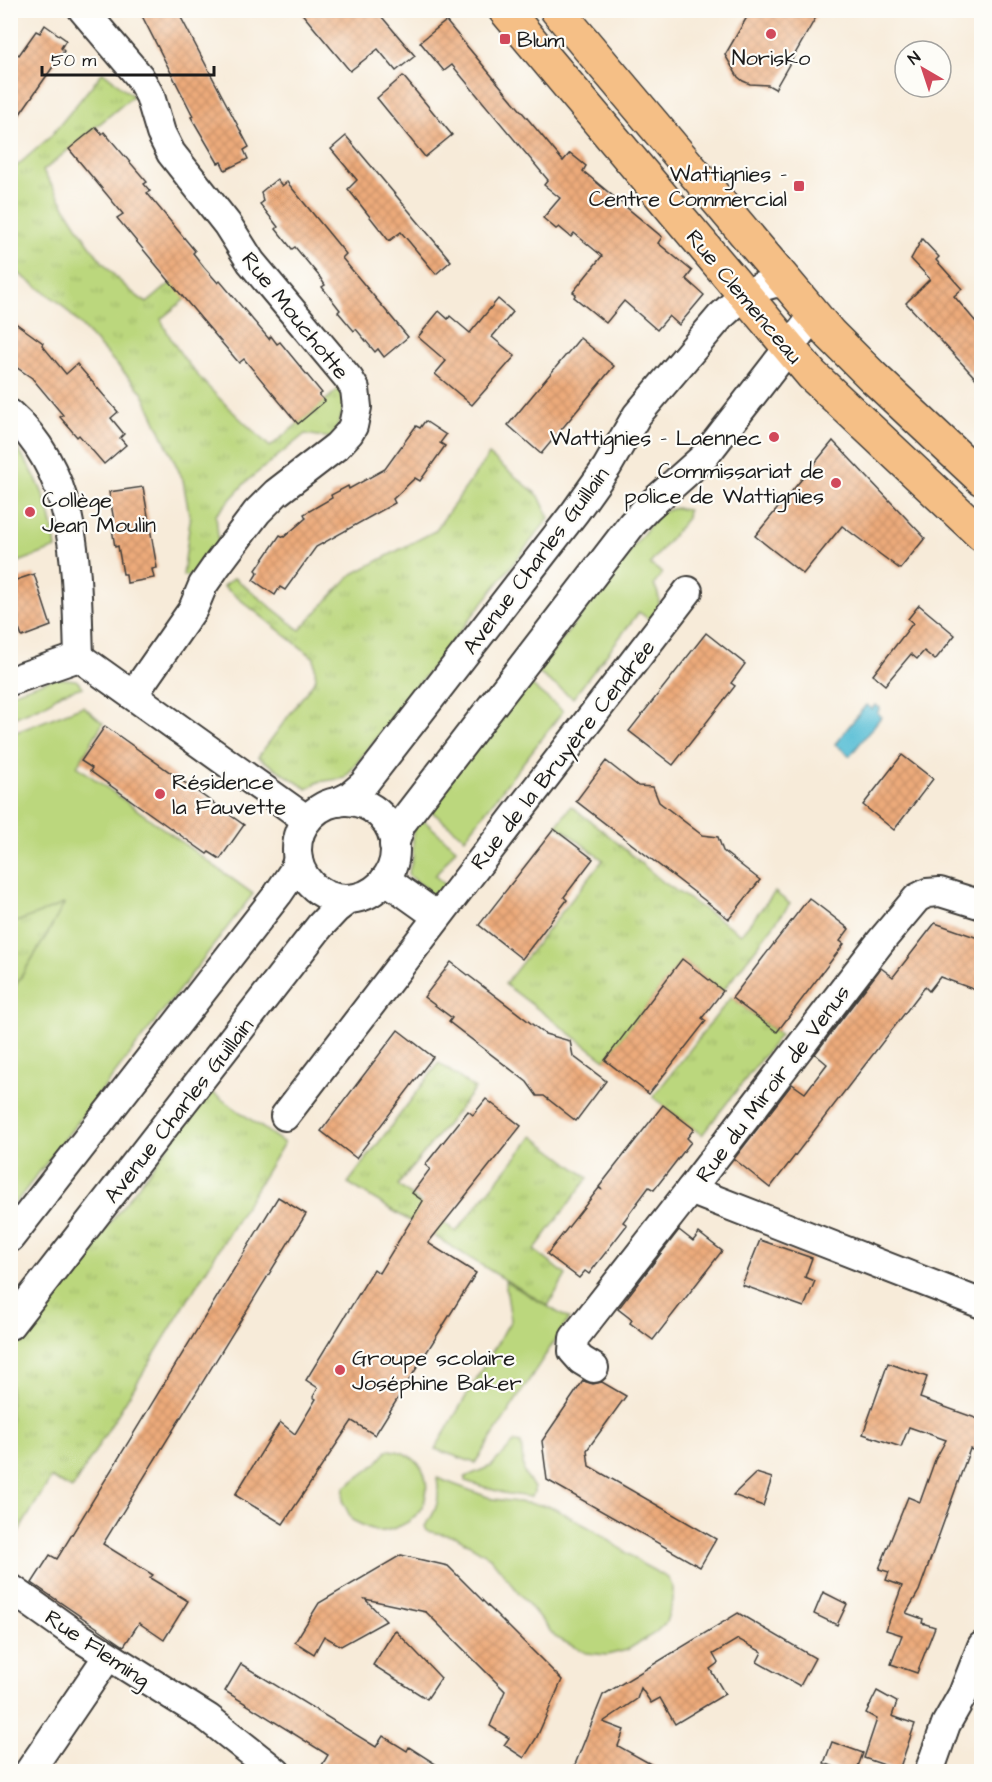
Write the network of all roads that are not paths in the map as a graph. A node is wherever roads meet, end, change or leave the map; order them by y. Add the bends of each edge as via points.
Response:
1 (83, 10) edge
2 (505, 10) edge
3 (557, 10) edge
4 (788, 284) junction
5 (745, 296) junction
6 (814, 315) junction
7 (788, 349) junction
8 (10, 414) edge
9 (981, 479) edge
10 (981, 535) edge
11 (688, 591) dead end
12 (80, 657) junction
13 (10, 681) edge
14 (133, 695) junction
15 (338, 802) junction
16 (307, 820) junction
17 (394, 844) junction
18 (298, 860) junction
19 (385, 879) junction
20 (349, 899) junction
21 (981, 905) edge
22 (437, 916) junction
23 (285, 1116) dead end
24 (690, 1190) junction
25 (10, 1238) edge
26 (981, 1304) edge
27 (10, 1325) edge
28 (594, 1368) dead end
29 (10, 1588) edge
30 (981, 1646) edge
31 (108, 1656) junction
32 (29, 1772) edge
33 (276, 1772) edge
34 (929, 1772) edge

1 - 14 street, Rue Mouchotte via 146,87 171,153 227,224 251,262 350,379 357,407 353,426 343,440 271,497 246,526
2 - 5 main road, Rue Clemenceau
3 - 4 main road, Rue Clemenceau
4 - 5 street, Avenue Charles Guillain via 765,285
4 - 6 main road, Rue Clemenceau
5 - 7 main road, Rue Clemenceau
5 - 15 street, Avenue Charles Guillain via 720,317 646,402 575,512 363,785
6 - 7 street
6 - 9 main road, Rue Clemenceau
7 - 10 main road, Rue Clemenceau
7 - 17 street via 704,457 633,525 401,824
8 - 12 street via 47,460 66,502 74,553
11 - 22 street, Rue de la Bruyère Cendrée
12 - 13 street
12 - 14 street
14 - 16 street
15 - 16 street via 321,808
15 - 17 street via 361,804 375,811 386,822
16 - 18 street via 299,836
17 - 19 street via 394,859
18 - 20 street via 315,889 331,897
18 - 25 street via 278,894
19 - 20 street via 369,893
19 - 22 street
20 - 27 street, Avenue Charles Guillain via 320,926
21 - 24 street, Rue du Miroir de Venus via 940,892 917,898
22 - 23 street, Rue de la Bruyère Cendrée
24 - 26 street, Rue du Miroir de Venus
24 - 28 street via 574,1338 573,1351
29 - 31 street, Rue Fleming
30 - 34 street
31 - 32 street
31 - 33 street, Rue Fleming via 219,1726

